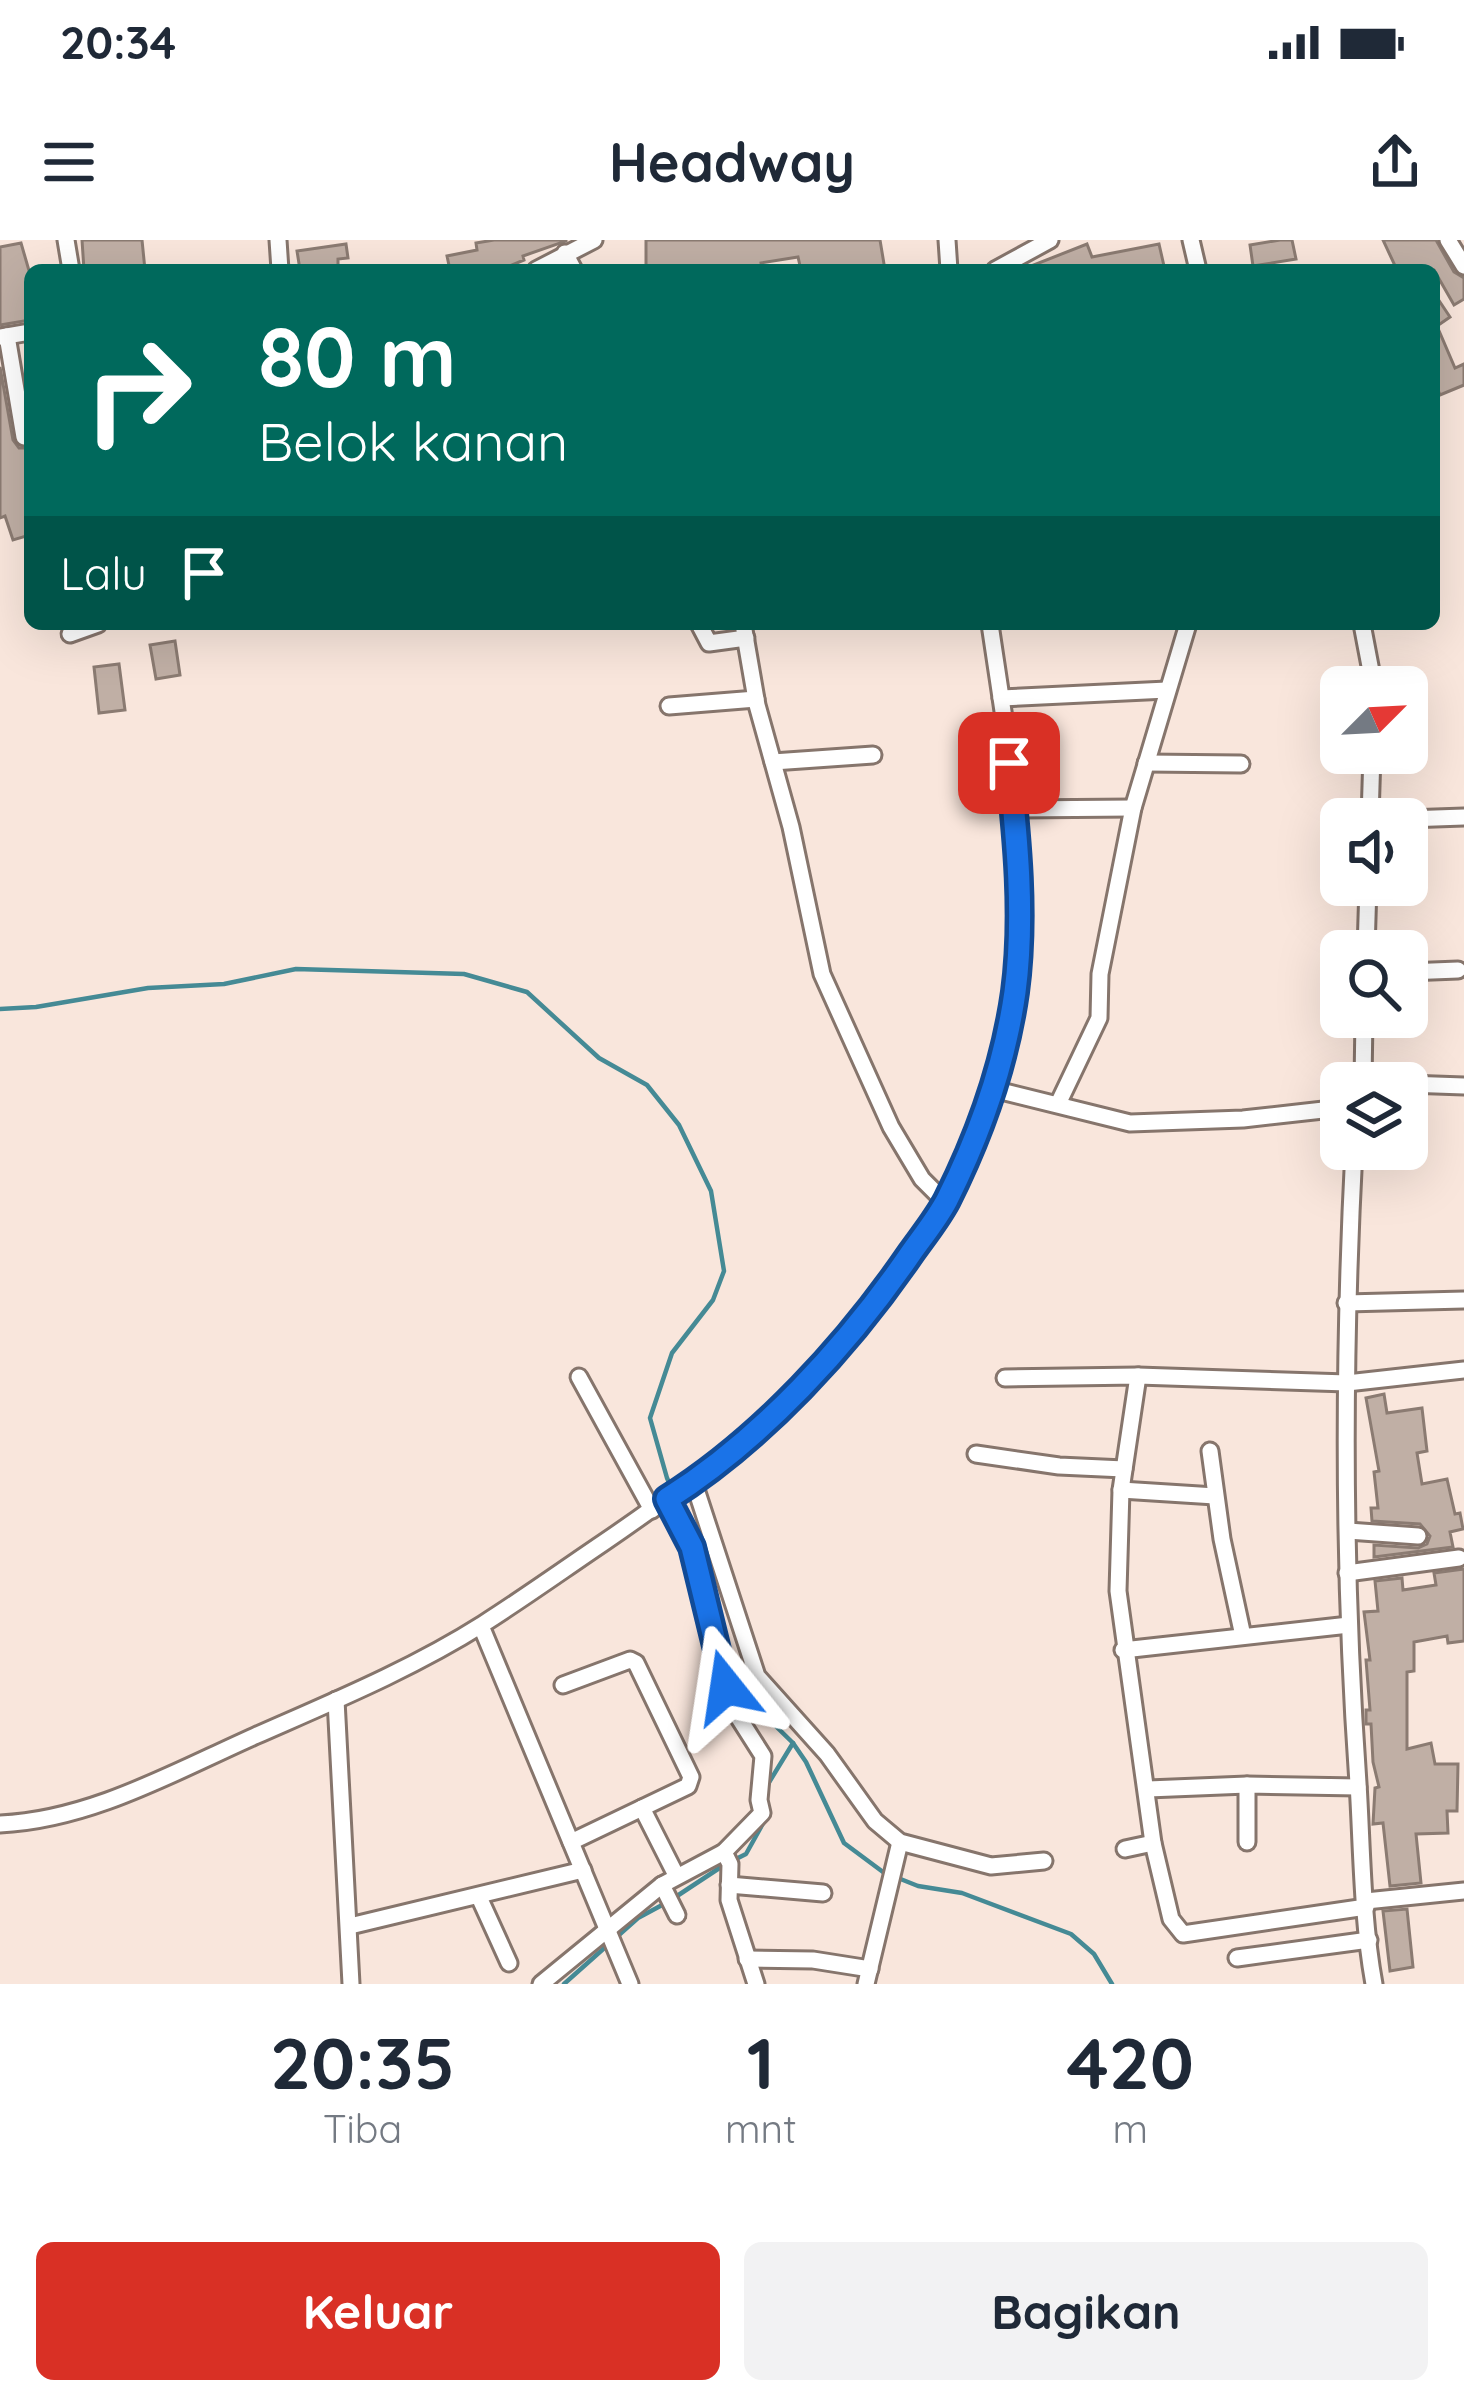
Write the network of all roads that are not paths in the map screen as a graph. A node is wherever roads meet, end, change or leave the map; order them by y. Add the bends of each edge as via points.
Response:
1 (594, 240) edge
2 (1050, 240) edge
3 (1448, 240) edge
4 (565, 253) junction
5 (546, 264) edge
6 (571, 264) edge
7 (1006, 264) edge
8 (1464, 266) edge
9 (3, 336) edge
10 (24, 436) dead end
11 (81, 630) edge
12 (702, 630) edge
13 (991, 630) edge
14 (1185, 630) edge
15 (1363, 630) edge
16 (745, 631) edge
17 (70, 634) dead end
18 (1370, 666) edge
19 (1168, 690) junction
20 (1001, 698) junction
21 (756, 699) junction
22 (668, 706) dead end
23 (873, 755) dead end
24 (773, 762) junction
25 (1146, 763) junction
26 (1240, 764) dead end
27 (1133, 808) junction
28 (1014, 809) junction
29 (1464, 817) edge
30 (1428, 818) edge
31 (1458, 970) dead end
32 (1428, 972) edge
33 (1428, 1085) edge
34 (1464, 1086) edge
35 (992, 1089) junction
36 (1058, 1104) junction
37 (1320, 1110) edge
38 (1353, 1170) edge
39 (946, 1203) junction
40 (1464, 1300) edge
41 (1346, 1303) junction
42 (1464, 1370) edge
43 (1138, 1376) junction
44 (578, 1377) dead end
45 (1005, 1378) dead end
46 (1348, 1383) junction
47 (1210, 1450) dead end
48 (976, 1454) dead end
49 (1124, 1469) junction
50 (1121, 1490) junction
51 (678, 1491) junction
52 (1215, 1496) junction
53 (652, 1510) junction
54 (1348, 1531) junction
55 (1418, 1536) dead end
56 (1459, 1558) dead end
57 (1347, 1573) junction
58 (1349, 1625) junction
59 (481, 1626) junction
60 (1244, 1636) junction
61 (1123, 1650) junction
62 (563, 1685) dead end
63 (336, 1700) junction
64 (1246, 1785) junction
65 (1358, 1787) junction
66 (1148, 1789) junction
67 (642, 1808) junction
68 (0, 1824) edge
69 (571, 1842) junction
70 (900, 1842) junction
71 (1247, 1842) dead end
72 (1153, 1843) junction
73 (1125, 1849) dead end
74 (727, 1857) junction
75 (1044, 1861) dead end
76 (583, 1870) junction
77 (729, 1885) junction
78 (1464, 1891) edge
79 (823, 1893) dead end
80 (670, 1894) junction
81 (479, 1897) junction
82 (1366, 1904) junction
83 (350, 1926) junction
84 (610, 1938) junction
85 (1369, 1940) junction
86 (1238, 1958) dead end
87 (747, 1959) junction
88 (508, 1963) dead end
89 (868, 1976) edge
90 (351, 1984) edge
91 (541, 1984) edge
92 (630, 1984) edge
93 (756, 1984) edge
94 (1374, 1984) edge

1 - 4 street
2 - 7 street
3 - 8 street
4 - 5 street
4 - 6 street
9 - 10 street
11 - 17 street
12 - 16 street via 709,643
13 - 20 street
14 - 19 street
15 - 18 street
16 - 21 street
19 - 20 street
19 - 25 street
20 - 28 street
21 - 22 street
21 - 24 street
23 - 24 street
24 - 39 street via 822,974 891,1126
25 - 26 street
25 - 27 street
27 - 28 street
27 - 36 street via 1100,974 1099,1018
28 - 35 street via 1015,990
29 - 30 street
31 - 32 street
33 - 34 street
35 - 36 street
35 - 39 street
36 - 37 street via 1156,1124
38 - 41 street
39 - 51 street via 832,1356
40 - 41 street
41 - 46 street
42 - 46 street
43 - 45 street
43 - 46 street
43 - 49 street
44 - 53 street
46 - 54 street
47 - 52 street
48 - 49 street
49 - 50 street
50 - 52 street
50 - 61 street
51 - 53 street
51 - 70 street via 763,1688
51 - 74 street via 735,1712 763,1756 762,1813
52 - 60 street
53 - 59 street
54 - 55 street
54 - 57 street
56 - 57 street
57 - 58 street
58 - 60 street
58 - 65 street
59 - 63 street
59 - 69 street
60 - 61 street
61 - 66 street
62 - 67 street via 630,1660 640,1669 692,1777
63 - 68 street via 66,1816
63 - 83 street
64 - 65 street
64 - 66 street
64 - 71 street
65 - 82 street
66 - 72 street
67 - 69 street
67 - 80 street
69 - 76 street
70 - 75 street via 991,1867
70 - 89 street
72 - 73 street
72 - 82 street via 1171,1919 1183,1934
74 - 77 street
74 - 80 street
76 - 81 street
76 - 84 street
77 - 79 street
77 - 87 street
78 - 82 street
80 - 84 street
81 - 83 street
81 - 88 street
82 - 85 street
83 - 90 street
84 - 91 street
84 - 92 street
85 - 86 street
85 - 94 street
87 - 89 street via 798,1959
87 - 93 street

